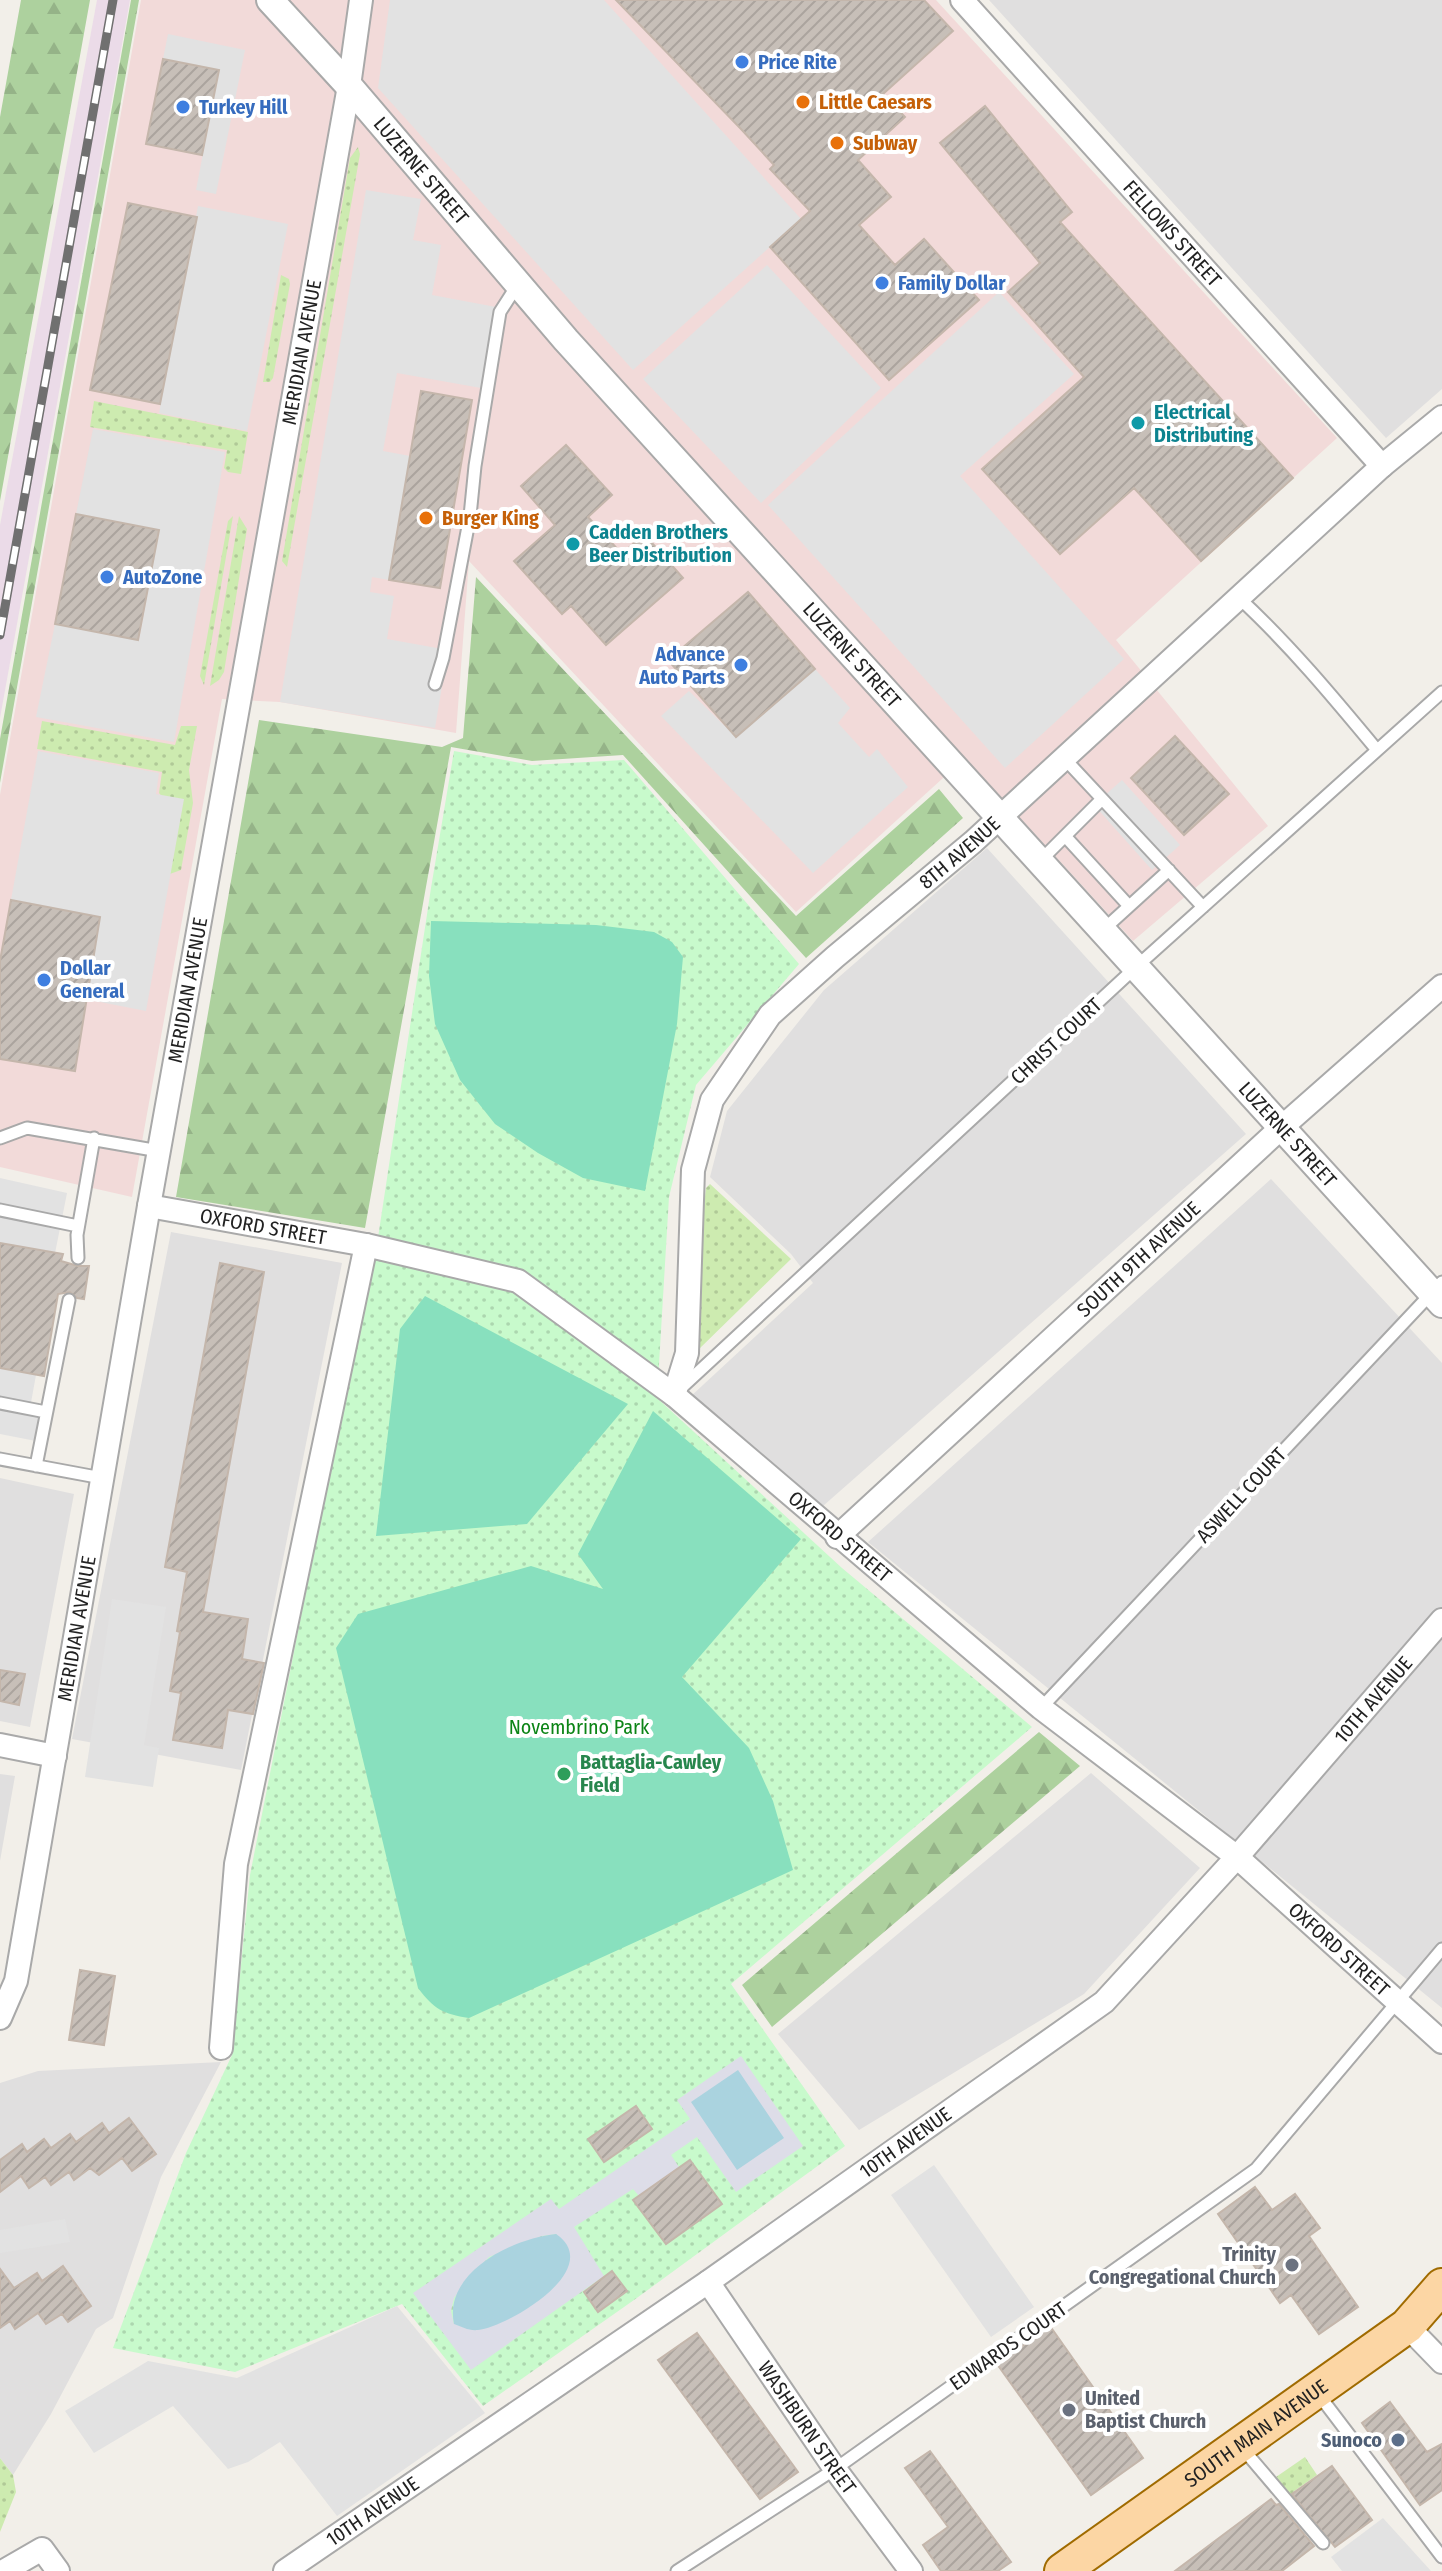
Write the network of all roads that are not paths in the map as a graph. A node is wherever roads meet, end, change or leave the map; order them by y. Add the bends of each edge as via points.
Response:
1 (270, 0) edge
2 (361, 0) edge
3 (962, 0) edge
4 (349, 86) junction
5 (518, 283) junction
6 (1442, 417) edge
7 (1382, 466) junction
8 (1238, 597) junction
9 (435, 684) dead end
10 (1442, 692) edge
11 (1377, 750) junction
12 (1063, 757) junction
13 (1102, 799) junction
14 (999, 816) junction
15 (1065, 836) junction
16 (1040, 861) junction
17 (1169, 870) junction
18 (1129, 906) junction
19 (1203, 907) junction
20 (1103, 930) junction
21 (1136, 967) junction
22 (1442, 986) edge
23 (1282, 1127) junction
24 (0, 1138) edge
25 (94, 1138) junction
26 (159, 1151) junction
27 (149, 1206) junction
28 (0, 1210) edge
29 (78, 1226) junction
30 (366, 1245) junction
31 (78, 1258) dead end
32 (1438, 1293) edge
33 (69, 1300) dead end
34 (674, 1395) junction
35 (0, 1403) edge
36 (46, 1412) junction
37 (0, 1459) edge
38 (36, 1466) junction
39 (102, 1478) junction
40 (837, 1537) junction
41 (1442, 1620) edge
42 (1041, 1708) junction
43 (0, 1745) edge
44 (55, 1756) junction
45 (1237, 1857) junction
46 (1442, 1949) edge
47 (1396, 2003) junction
48 (0, 2018) edge
49 (1442, 2042) edge
50 (221, 2048) dead end
51 (708, 2282) junction
52 (1442, 2286) edge
53 (1407, 2326) junction
54 (1442, 2362) edge
55 (1316, 2391) junction
56 (1239, 2445) junction
57 (835, 2469) junction
58 (1323, 2543) dead end
59 (1442, 2557) edge
60 (4, 2571) edge
61 (58, 2571) edge
62 (285, 2571) edge
63 (677, 2571) edge
64 (911, 2571) edge
65 (1062, 2571) edge

1 - 4 street, LUZERNE STREET
2 - 4 street, MERIDIAN AVENUE
3 - 7 street, FELLOWS STREET
4 - 5 street, LUZERNE STREET
4 - 26 street, MERIDIAN AVENUE
5 - 9 lane via 500,312 470,516
5 - 14 street, LUZERNE STREET
6 - 7 street, 8TH AVENUE
7 - 8 street, 8TH AVENUE
8 - 11 lane
8 - 12 street, 8TH AVENUE
10 - 11 lane, CHRIST COURT
11 - 19 lane, CHRIST COURT
12 - 13 lane
12 - 14 street, 8TH AVENUE
13 - 15 lane
13 - 17 lane
14 - 16 street, LUZERNE STREET
14 - 34 street, 8TH AVENUE via 770,1015 712,1100 693,1170 687,1353
15 - 16 lane
15 - 18 lane
16 - 20 street, LUZERNE STREET
17 - 18 lane
17 - 19 lane
18 - 20 lane
19 - 21 lane, CHRIST COURT
20 - 21 street, LUZERNE STREET
21 - 23 street, LUZERNE STREET
21 - 34 lane, CHRIST COURT
22 - 23 street, SOUTH 9TH AVENUE
23 - 32 street, LUZERNE STREET
23 - 40 street, SOUTH 9TH AVENUE
24 - 25 lane via 27,1128
25 - 26 lane
25 - 29 lane
26 - 27 street, MERIDIAN AVENUE
27 - 30 street, OXFORD STREET
27 - 39 street, MERIDIAN AVENUE
28 - 29 lane
29 - 31 lane
30 - 34 street, OXFORD STREET via 518,1281
30 - 50 street via 236,1864
32 - 42 lane, ASWELL COURT
33 - 36 lane
34 - 40 street, OXFORD STREET
35 - 36 lane
36 - 38 lane
37 - 38 lane
38 - 39 lane
39 - 44 street, MERIDIAN AVENUE
40 - 42 street, OXFORD STREET
41 - 45 street, 10TH AVENUE
42 - 45 street, OXFORD STREET
43 - 44 street
44 - 48 street, MERIDIAN AVENUE via 16,1981
45 - 47 street, OXFORD STREET
45 - 51 street, 10TH AVENUE via 1104,2002
46 - 47 lane, EDWARDS COURT
47 - 49 street, OXFORD STREET
47 - 57 lane, EDWARDS COURT via 1256,2169
51 - 57 street, WASHBURN STREET
51 - 62 street, 10TH AVENUE
52 - 53 main road, SOUTH MAIN AVENUE
53 - 54 street
53 - 55 main road, SOUTH MAIN AVENUE
55 - 56 main road, SOUTH MAIN AVENUE
55 - 59 lane
56 - 58 lane
56 - 65 main road, SOUTH MAIN AVENUE
57 - 63 lane, EDWARDS COURT
57 - 64 street, WASHBURN STREET
60 - 61 street via 42,2549

